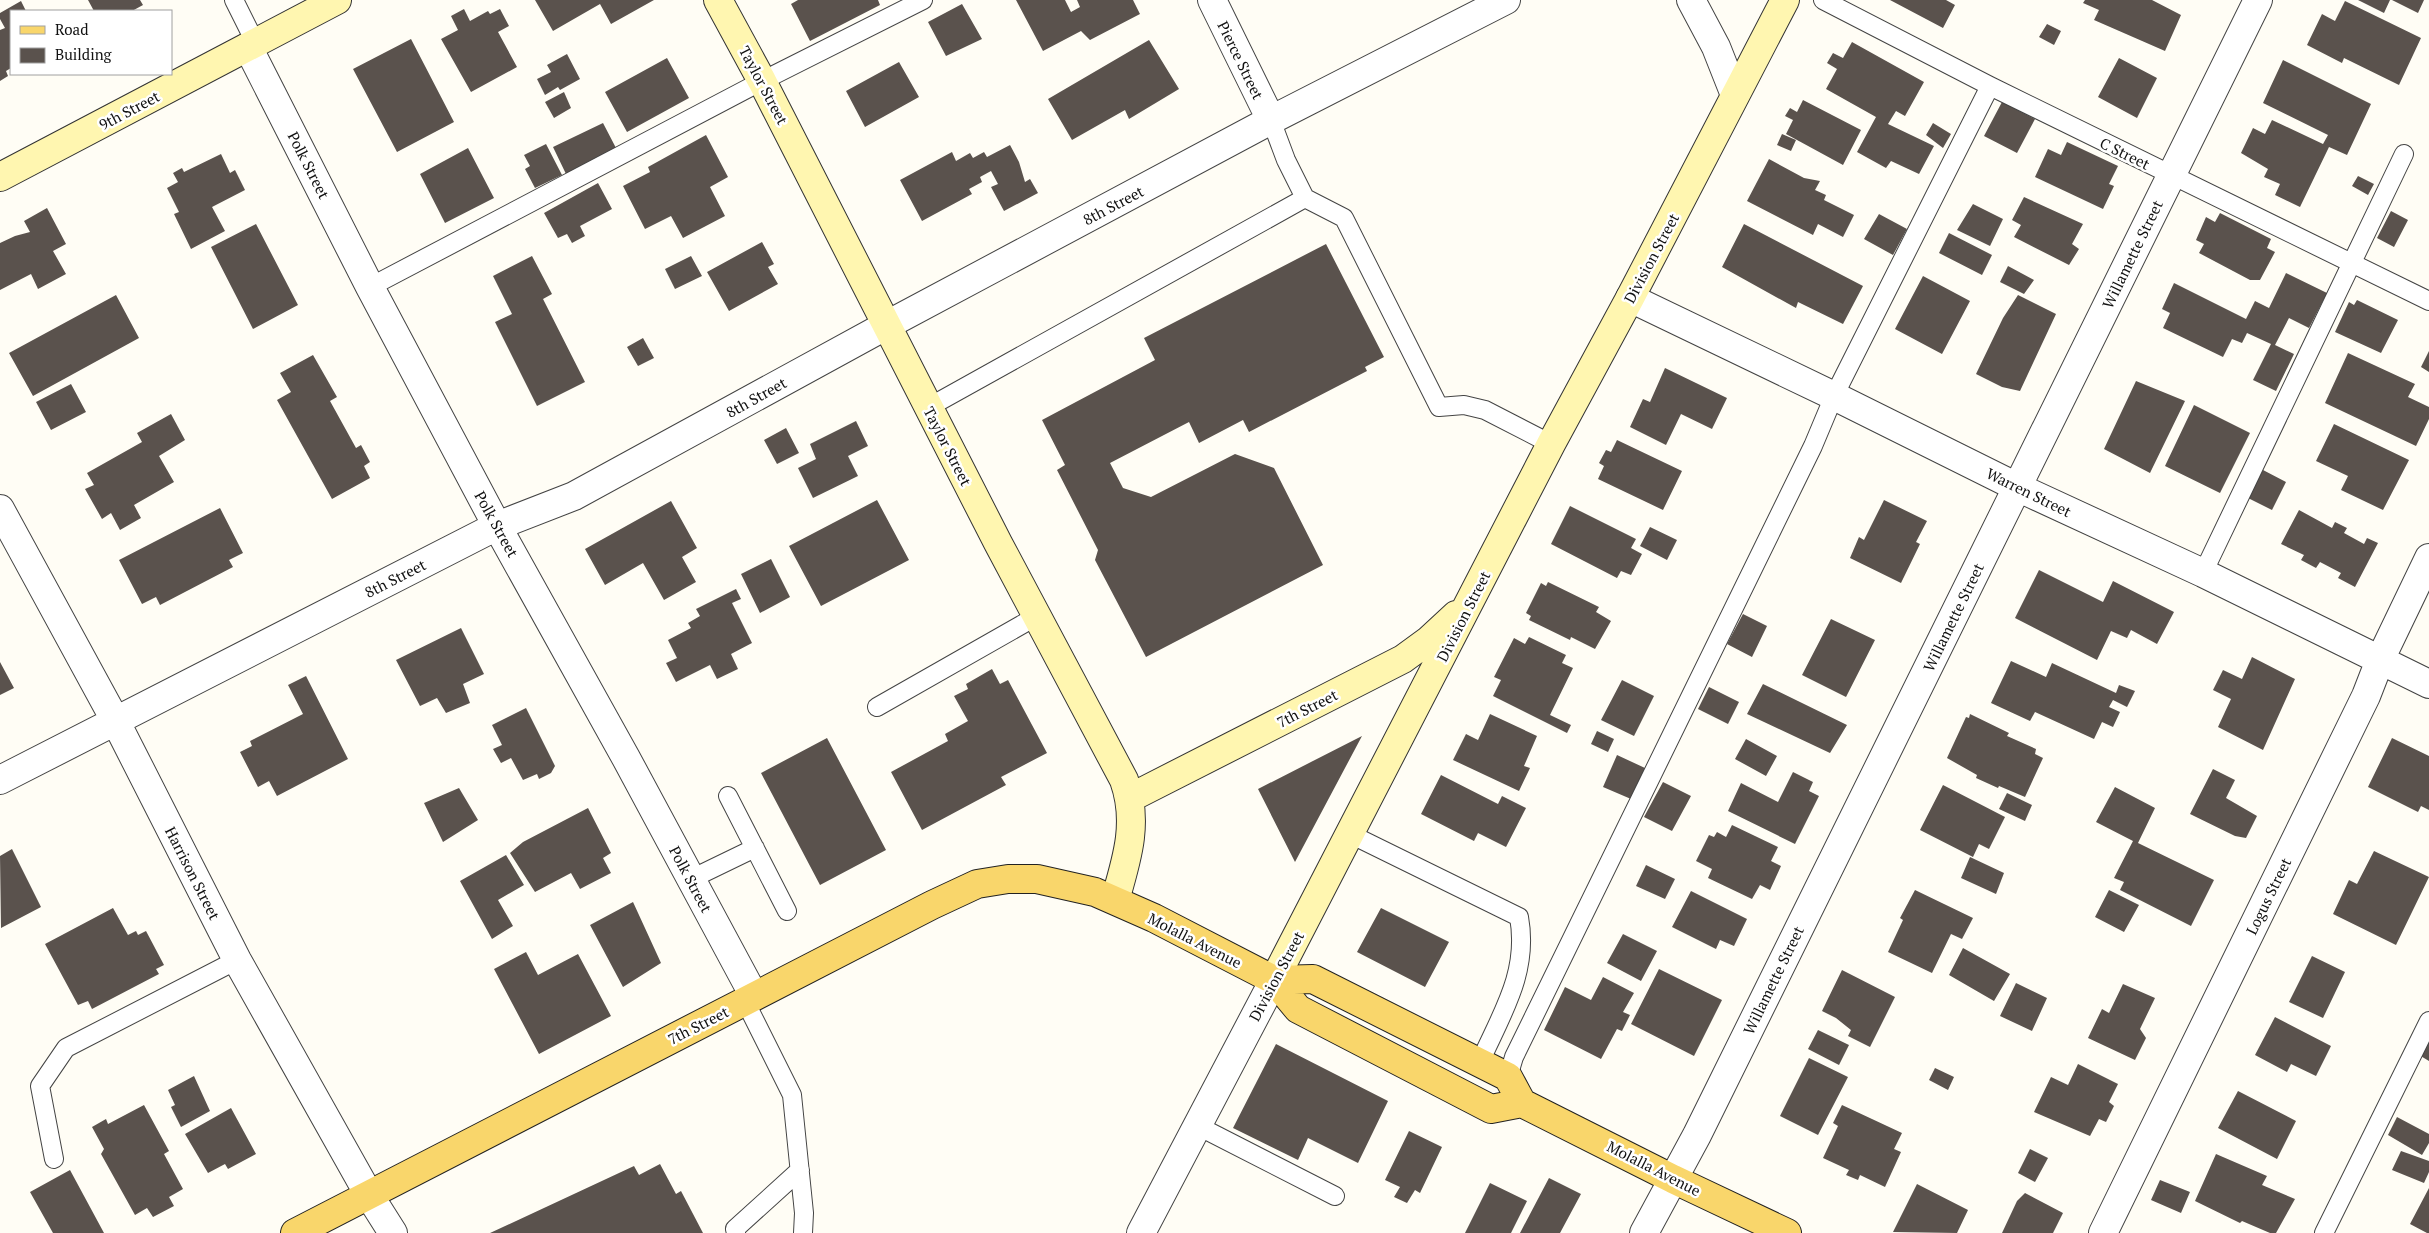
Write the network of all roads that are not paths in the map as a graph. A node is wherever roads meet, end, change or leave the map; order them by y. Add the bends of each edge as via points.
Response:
1 (234, 0) edge
2 (337, 0) edge
3 (718, 0) edge
4 (923, 0) edge
5 (1212, 0) edge
6 (1506, 0) edge
7 (1691, 0) edge
8 (1784, 0) edge
9 (1823, 0) edge
10 (2258, 0) edge
11 (252, 45) junction
12 (762, 81) junction
13 (1990, 86) junction
14 (1735, 96) junction
15 (1270, 120) junction
16 (2404, 154) dead end
17 (2171, 176) junction
18 (0, 177) edge
19 (1305, 198) junction
20 (2350, 263) junction
21 (370, 287) junction
22 (1630, 298) junction
23 (2429, 301) edge
24 (887, 325) junction
25 (1834, 396) junction
26 (929, 407) junction
27 (1551, 444) junction
28 (2017, 487) junction
29 (0, 509) edge
30 (497, 526) junction
31 (2429, 558) edge
32 (2203, 573) junction
33 (1471, 599) junction
34 (1038, 616) junction
35 (2380, 660) junction
36 (2429, 684) edge
37 (877, 707) dead end
38 (114, 720) junction
39 (0, 780) edge
40 (728, 796) dead end
41 (1130, 798) junction
42 (1350, 834) junction
43 (755, 848) junction
44 (691, 879) junction
45 (1115, 900) junction
46 (787, 911) dead end
47 (237, 960) junction
48 (1274, 980) junction
49 (750, 999) junction
50 (2429, 1021) edge
51 (1480, 1062) junction
52 (1508, 1077) junction
53 (1522, 1103) junction
54 (1198, 1126) junction
55 (54, 1159) dead end
56 (800, 1170) junction
57 (1673, 1179) junction
58 (369, 1196) junction
59 (1335, 1196) dead end
60 (295, 1233) edge
61 (394, 1233) edge
62 (736, 1233) edge
63 (803, 1233) edge
64 (1142, 1233) edge
65 (1644, 1233) edge
66 (1787, 1233) edge
67 (2103, 1233) edge
68 (2324, 1233) edge

1 - 11 lane
2 - 11 street, 9th Street
3 - 12 street, Taylor Street
4 - 12 lane
5 - 15 street, Pierce Street
6 - 15 street, 8th Street
7 - 14 street via 1716,47
8 - 14 street, Division Street
9 - 13 lane, C Street
10 - 17 street, Willamette Street
11 - 18 street, 9th Street
11 - 21 street, Polk Street
12 - 21 lane
12 - 24 street, Taylor Street
13 - 17 lane, C Street
13 - 25 lane
14 - 22 street, Division Street
15 - 19 lane
15 - 24 street, 8th Street
16 - 20 lane
17 - 20 lane, C Street
17 - 28 street, Willamette Street
19 - 26 lane
19 - 27 lane via 1344,218 1439,407 1464,405 1485,410
20 - 23 lane, C Street
20 - 32 lane
21 - 30 street, Polk Street
22 - 25 street, Warren Street
22 - 27 street, Division Street
24 - 26 street, Taylor Street
24 - 30 street, 8th Street via 574,496
25 - 28 street, Warren Street
25 - 52 lane via 1813,446 1514,1057
26 - 34 street, Taylor Street
27 - 33 street, Division Street
28 - 32 street, Warren Street
28 - 57 street, Willamette Street
29 - 38 street, Harrison Street
30 - 38 street, 8th Street
30 - 44 street, Polk Street
31 - 35 street, Logus Street
32 - 35 street, Warren Street
33 - 41 street, 7th Street via 1451,621 1403,659
33 - 42 street, Division Street
34 - 37 lane
34 - 41 street, Taylor Street via 1116,763
35 - 36 street, Warren Street
35 - 67 street, Logus Street via 2366,696
38 - 39 street, 8th Street
38 - 47 street, Harrison Street
40 - 43 lane
41 - 45 street, Taylor Street via 1132,831
42 - 48 street, Division Street
42 - 51 lane via 1518,917 1522,932 1518,978
43 - 44 lane
43 - 46 lane
44 - 49 street, Polk Street
45 - 48 main road, Molalla Avenue
45 - 49 main road, 7th Street via 1037,879 977,884
47 - 55 lane via 66,1048 40,1086
47 - 58 street, Harrison Street
48 - 51 main road, Molalla Avenue via 1313,979
48 - 53 main road, Molalla Avenue via 1298,1009 1490,1109
48 - 54 street, Division Street
49 - 56 lane via 792,1095
49 - 58 main road, 7th Street
50 - 68 lane
51 - 52 main road, Molalla Avenue
52 - 53 main road
53 - 57 main road, Molalla Avenue
54 - 59 lane
54 - 64 street, Division Street
56 - 62 lane via 735,1229
56 - 63 lane
57 - 65 street, Willamette Street
57 - 66 main road, Molalla Avenue
58 - 60 main road, 7th Street
58 - 61 street, Harrison Street

